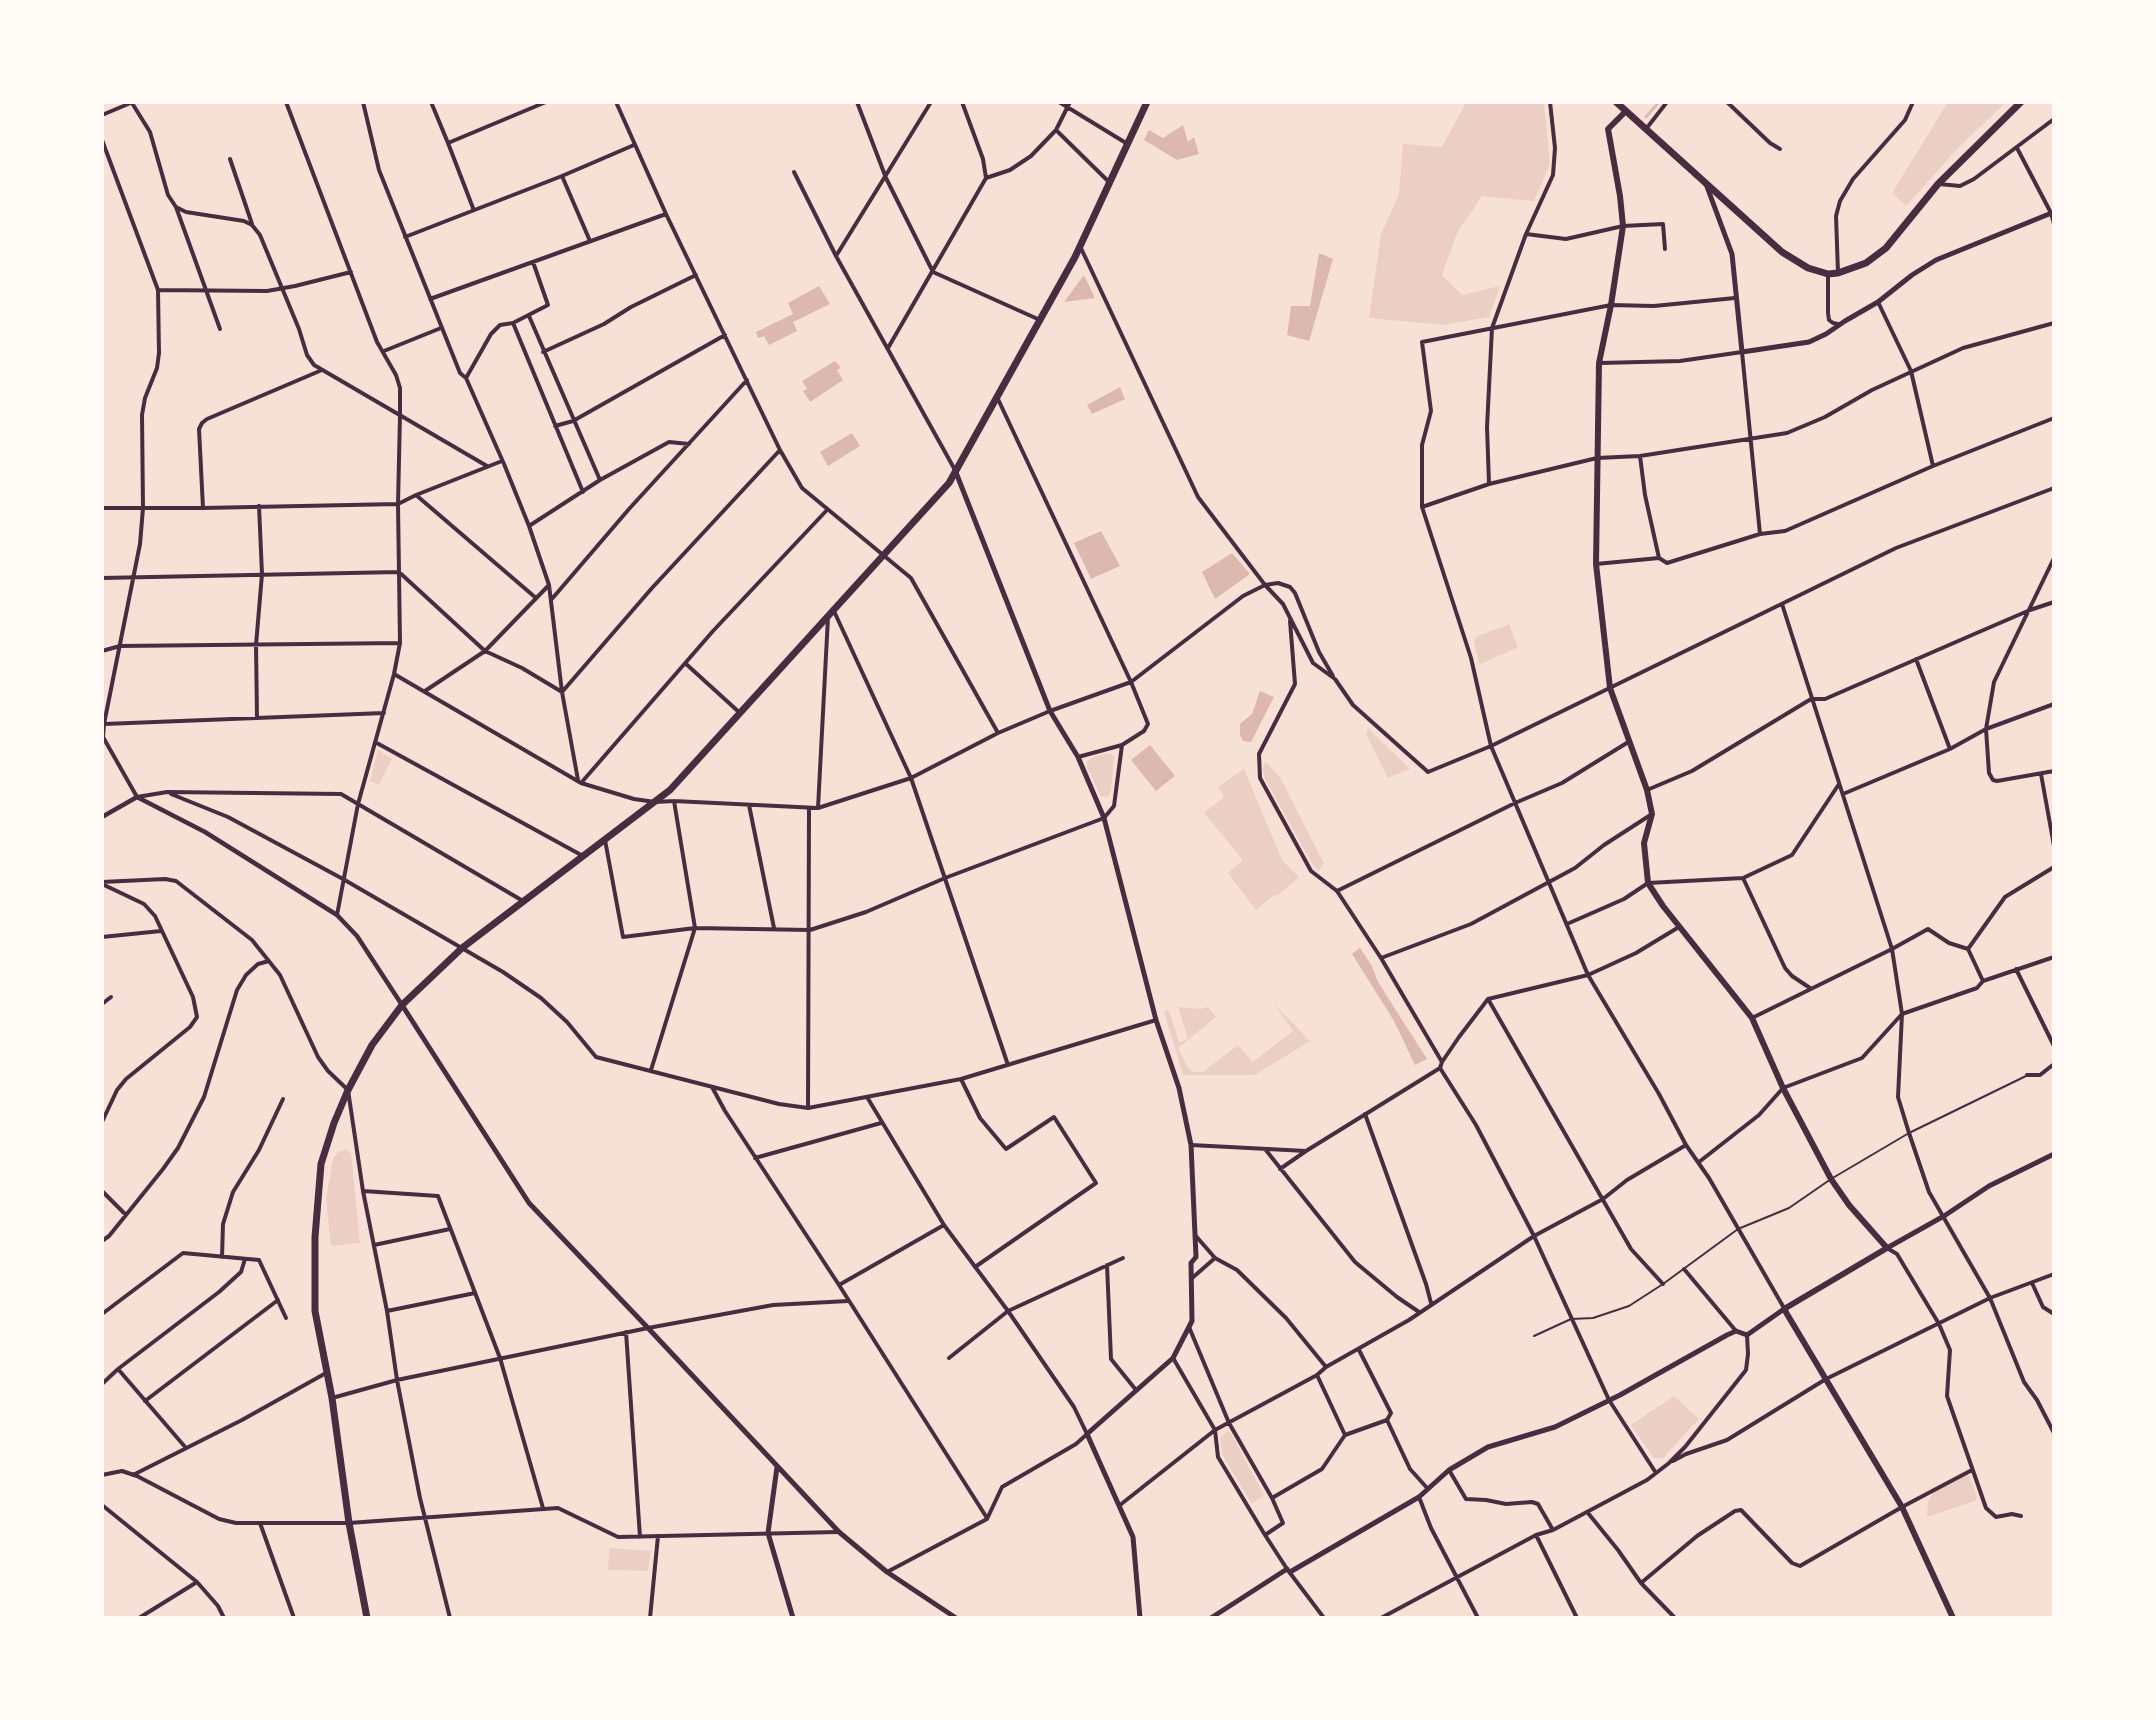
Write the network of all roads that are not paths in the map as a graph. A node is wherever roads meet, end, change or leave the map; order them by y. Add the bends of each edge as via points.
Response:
1 (133, 102) edge
2 (286, 102) edge
3 (363, 102) edge
4 (431, 102) edge
5 (546, 102) edge
6 (616, 102) edge
7 (856, 102) edge
8 (931, 102) edge
9 (962, 102) edge
10 (1059, 102) edge
11 (1070, 102) edge
12 (1147, 102) edge
13 (1550, 102) edge
14 (1616, 102) edge
15 (1667, 102) edge
16 (1727, 102) edge
17 (1913, 102) edge
18 (2021, 102) edge
19 (1069, 108) junction
20 (1626, 111) junction
21 (102, 115) edge
22 (2054, 118) edge
23 (1646, 129) junction
24 (1056, 130) junction
25 (102, 141) edge
26 (448, 143) junction
27 (1126, 143) junction
28 (634, 145) junction
29 (1780, 148) dead end
30 (2017, 148) junction
31 (230, 159) dead end
32 (794, 172) dead end
33 (562, 176) junction
34 (886, 178) junction
35 (986, 178) junction
36 (1704, 180) junction
37 (1110, 183) junction
38 (1938, 184) junction
39 (176, 207) junction
40 (473, 209) junction
41 (2052, 212) edge
42 (666, 214) junction
43 (2054, 224) edge
44 (252, 225) junction
45 (1623, 226) junction
46 (1526, 234) junction
47 (405, 237) junction
48 (590, 241) junction
49 (1080, 246) junction
50 (1665, 249) dead end
51 (836, 256) junction
52 (533, 262) junction
53 (351, 272) junction
54 (933, 272) junction
55 (1838, 273) junction
56 (1828, 274) junction
57 (696, 275) junction
58 (282, 288) junction
59 (158, 290) junction
60 (206, 291) junction
61 (1735, 298) junction
62 (430, 299) junction
63 (1878, 302) junction
64 (1611, 305) junction
65 (529, 316) junction
66 (1040, 320) junction
67 (1845, 321) junction
68 (513, 323) junction
69 (2054, 323) edge
70 (441, 328) junction
71 (1492, 328) junction
72 (220, 329) dead end
73 (725, 336) junction
74 (888, 348) junction
75 (384, 351) junction
76 (543, 352) junction
77 (1742, 352) junction
78 (1599, 363) junction
79 (323, 370) junction
80 (1911, 371) junction
81 (466, 378) junction
82 (747, 380) junction
83 (997, 397) junction
84 (400, 415) junction
85 (2054, 418) edge
86 (573, 421) junction
87 (555, 426) junction
88 (1751, 438) junction
89 (689, 444) junction
90 (780, 450) junction
91 (1640, 456) junction
92 (1597, 458) junction
93 (502, 461) junction
94 (487, 466) junction
95 (1933, 466) junction
96 (955, 470) junction
97 (600, 480) junction
98 (1489, 484) junction
99 (2054, 488) edge
100 (583, 492) junction
101 (416, 495) junction
102 (398, 504) junction
103 (259, 506) junction
104 (1422, 507) junction
105 (102, 508) edge
106 (143, 508) junction
107 (203, 508) junction
108 (827, 510) junction
109 (529, 526) junction
110 (1760, 534) junction
111 (883, 554) junction
112 (1659, 558) junction
113 (2054, 558) edge
114 (1596, 564) junction
115 (399, 572) junction
116 (262, 574) junction
117 (134, 577) junction
118 (102, 578) edge
119 (549, 585) junction
120 (1265, 585) junction
121 (536, 598) junction
122 (551, 600) junction
123 (2054, 602) edge
124 (1782, 604) junction
125 (2030, 610) junction
126 (831, 612) junction
127 (1290, 617) junction
128 (400, 643) junction
129 (256, 645) junction
130 (120, 646) junction
131 (102, 651) edge
132 (485, 651) junction
133 (1916, 659) junction
134 (686, 663) junction
135 (394, 674) junction
136 (1335, 679) junction
137 (1131, 682) junction
138 (1610, 688) junction
139 (425, 691) junction
140 (562, 692) junction
141 (1811, 699) junction
142 (2054, 704) edge
143 (1050, 711) junction
144 (384, 713) junction
145 (741, 714) junction
146 (257, 718) junction
147 (104, 724) edge
148 (1986, 729) junction
149 (998, 733) junction
150 (102, 738) edge
151 (1630, 741) junction
152 (375, 742) junction
153 (1122, 745) junction
154 (1491, 746) junction
155 (1950, 749) junction
156 (1078, 757) junction
157 (2054, 771) edge
158 (2042, 774) junction
159 (911, 778) junction
160 (580, 782) junction
161 (1839, 783) junction
162 (1647, 789) junction
163 (167, 792) junction
164 (1843, 794) junction
165 (137, 797) junction
166 (674, 801) junction
167 (655, 802) junction
168 (1515, 803) junction
169 (358, 804) junction
170 (748, 805) junction
171 (809, 808) junction
172 (818, 808) junction
173 (1652, 814) junction
174 (102, 817) edge
175 (1104, 818) junction
176 (605, 840) junction
177 (2054, 846) edge
178 (584, 856) junction
179 (2054, 867) edge
180 (945, 878) junction
181 (1743, 878) junction
182 (343, 879) junction
183 (1648, 882) junction
184 (102, 883) edge
185 (1548, 883) junction
186 (1337, 891) junction
187 (523, 901) junction
188 (337, 915) junction
189 (1567, 924) junction
190 (1679, 927) junction
191 (695, 928) junction
192 (774, 928) junction
193 (810, 930) junction
194 (161, 931) junction
195 (102, 937) edge
196 (462, 948) junction
197 (1968, 949) junction
198 (1892, 950) junction
199 (2054, 957) edge
200 (1381, 958) junction
201 (269, 961) junction
202 (2016, 969) junction
203 (1588, 975) junction
204 (1983, 981) junction
205 (1811, 988) junction
206 (111, 997) dead end
207 (1488, 999) junction
208 (102, 1004) edge
209 (402, 1005) junction
210 (1902, 1014) junction
211 (1752, 1018) junction
212 (1156, 1020) junction
213 (2054, 1046) edge
214 (1442, 1062) junction
215 (2054, 1064) edge
216 (1008, 1065) junction
217 (1440, 1068) junction
218 (651, 1070) junction
219 (2027, 1075) joint
220 (961, 1079) junction
221 (712, 1087) junction
222 (1783, 1088) junction
223 (348, 1090) junction
224 (867, 1097) junction
225 (283, 1099) dead end
226 (808, 1108) junction
227 (1365, 1114) junction
228 (102, 1122) edge
229 (881, 1123) junction
230 (1909, 1134) junction
231 (1191, 1145) junction
232 (1686, 1145) junction
233 (1264, 1149) junction
234 (1306, 1151) junction
235 (2053, 1156) edge
236 (755, 1158) junction
237 (1699, 1162) junction
238 (1280, 1169) junction
239 (1831, 1179) junction
240 (102, 1191) edge
241 (363, 1191) junction
242 (1603, 1200) junction
243 (126, 1215) junction
244 (1944, 1216) junction
245 (944, 1225) junction
246 (450, 1229) junction
247 (1738, 1229) junction
248 (1196, 1235) junction
249 (1534, 1236) junction
250 (102, 1241) edge
251 (374, 1245) junction
252 (1887, 1248) junction
253 (222, 1257) junction
254 (1123, 1258) dead end
255 (1215, 1258) junction
256 (245, 1259) junction
257 (1107, 1265) junction
258 (975, 1267) junction
259 (1684, 1269) junction
260 (2054, 1274) edge
261 (1191, 1280) junction
262 (2032, 1283) junction
263 (1663, 1284) junction
264 (839, 1285) junction
265 (475, 1293) junction
266 (1990, 1298) junction
267 (279, 1299) junction
268 (848, 1301) junction
269 (1431, 1303) junction
270 (1784, 1309) junction
271 (387, 1311) junction
272 (1008, 1311) junction
273 (2053, 1311) edge
274 (1419, 1312) junction
275 (102, 1314) edge
276 (286, 1318) dead end
277 (1570, 1319) junction
278 (1939, 1324) junction
279 (1189, 1326) junction
280 (648, 1328) junction
281 (1736, 1331) junction
282 (626, 1332) junction
283 (1747, 1335) junction
284 (1534, 1336) dead end
285 (1359, 1350) junction
286 (500, 1358) junction
287 (949, 1358) dead end
288 (1173, 1358) junction
289 (1326, 1367) junction
290 (118, 1369) junction
291 (326, 1373) junction
292 (1317, 1376) junction
293 (1826, 1379) junction
294 (396, 1380) junction
295 (102, 1384) edge
296 (1136, 1390) junction
297 (332, 1398) junction
298 (1609, 1400) junction
299 (146, 1401) junction
300 (1387, 1420) junction
301 (1229, 1423) junction
302 (1215, 1430) junction
303 (2054, 1433) edge
304 (1087, 1434) junction
305 (1345, 1435) junction
306 (186, 1448) junction
307 (1669, 1463) junction
308 (777, 1467) junction
309 (1449, 1470) junction
310 (1972, 1470) junction
311 (1656, 1473) junction
312 (102, 1475) edge
313 (133, 1475) junction
314 (1428, 1489) junction
315 (1419, 1497) junction
316 (1272, 1498) junction
317 (1120, 1504) junction
318 (102, 1505) edge
319 (1902, 1507) junction
320 (543, 1508) junction
321 (1588, 1513) junction
322 (2021, 1516) dead end
323 (426, 1517) junction
324 (987, 1519) junction
325 (260, 1523) junction
326 (349, 1523) junction
327 (1553, 1530) junction
328 (839, 1532) junction
329 (768, 1533) junction
330 (1265, 1535) junction
331 (1536, 1535) junction
332 (658, 1536) junction
333 (640, 1537) junction
334 (1288, 1571) junction
335 (887, 1572) junction
336 (1456, 1576) junction
337 (197, 1582) junction
338 (1641, 1583) junction
339 (139, 1618) edge
340 (224, 1618) edge
341 (294, 1618) edge
342 (367, 1618) edge
343 (450, 1618) edge
344 (650, 1618) edge
345 (793, 1618) edge
346 (956, 1618) edge
347 (1140, 1618) edge
348 (1211, 1618) edge
349 (1324, 1618) edge
350 (1381, 1618) edge
351 (1478, 1618) edge
352 (1577, 1618) edge
353 (1675, 1618) edge
354 (1953, 1618) edge

1 - 21 street
1 - 39 street via 150,132 168,195
2 - 53 street
3 - 47 street via 379,170
4 - 26 street
5 - 26 street
6 - 28 street
7 - 34 street
8 - 34 street
9 - 35 street
10 - 19 street
11 - 19 street
12 - 27 highway
13 - 46 street via 1554,175
14 - 20 highway
15 - 23 street
16 - 29 street
17 - 55 street via 1905,120 1853,179 1840,201 1836,216
18 - 38 highway
19 - 24 street
19 - 27 street
20 - 23 highway
20 - 45 main road via 1608,129
22 - 30 street
23 - 36 highway
24 - 35 street via 1031,156 1010,170
24 - 37 street
25 - 59 street
26 - 40 street
27 - 37 highway
28 - 33 street
28 - 42 street
30 - 38 street via 1960,186
30 - 41 street
31 - 44 street
32 - 51 street
33 - 40 street
33 - 48 street
34 - 51 street
34 - 54 street
35 - 54 street
36 - 56 highway via 1782,252 1808,268
36 - 61 main road via 1732,254
37 - 49 highway
38 - 55 highway via 1886,248 1866,263
39 - 44 street
39 - 60 street
40 - 47 street
41 - 43 street
41 - 63 main road via 1936,260
42 - 48 street
42 - 57 street
44 - 58 street
45 - 46 street via 1566,239
45 - 50 street via 1663,224
45 - 64 main road
46 - 71 street
47 - 62 street
48 - 52 street
49 - 66 highway
49 - 120 street via 1198,497
51 - 74 street
52 - 62 street
52 - 65 street via 548,305
53 - 58 street
53 - 75 street
54 - 66 street
54 - 74 street
55 - 56 highway
56 - 67 street via 1829,320 1838,324
57 - 73 street
57 - 76 street
58 - 60 street
58 - 79 street via 307,355
59 - 60 street
59 - 106 street via 159,353 142,415
60 - 72 street
61 - 64 street via 1654,306
61 - 77 main road
62 - 70 street
63 - 67 main road
63 - 80 street
64 - 71 street
64 - 78 main road
65 - 68 street
65 - 76 street
66 - 83 highway
67 - 77 main road via 1809,342
68 - 81 street via 500,325 491,334
68 - 87 street
69 - 80 street via 1963,348
70 - 75 street
70 - 81 street via 460,373
71 - 98 street via 1487,427
71 - 104 street via 1422,342 1431,411 1422,445
73 - 82 street
73 - 86 street
74 - 96 street
75 - 84 street via 400,388
76 - 86 street
77 - 78 street via 1680,361
77 - 88 street
78 - 92 main road
79 - 84 street
79 - 107 street via 202,423 199,429
80 - 88 street via 1787,433
80 - 95 street
81 - 93 street
82 - 89 street
82 - 90 street
83 - 96 highway
83 - 137 street
84 - 94 street
84 - 102 street
85 - 95 street
86 - 87 street
86 - 97 street
87 - 100 street
88 - 91 street
88 - 110 street
89 - 97 street via 669,442
89 - 122 street
90 - 108 street via 802,488
90 - 140 street
91 - 92 street
91 - 112 street
92 - 98 street
92 - 114 main road
93 - 94 street
93 - 109 street
94 - 101 street
95 - 110 street via 1785,531
96 - 111 highway via 949,483
96 - 143 main road
97 - 100 street
98 - 104 street
99 - 124 street via 1896,548
100 - 109 street
101 - 102 street
101 - 121 street
102 - 103 street
102 - 115 street
103 - 107 street
103 - 116 street
104 - 154 street via 1471,658
105 - 106 street
106 - 107 street
106 - 117 street
108 - 111 street
108 - 134 street
109 - 119 street
110 - 112 street via 1667,563
111 - 126 highway
111 - 149 street via 911,578
112 - 114 street
113 - 125 street
114 - 138 main road
115 - 116 street
115 - 128 street
115 - 132 street
116 - 117 street
116 - 129 street
117 - 118 street
117 - 130 street
119 - 121 street
119 - 122 street
120 - 127 street
120 - 136 street via 1278,583 1295,593 1319,652
120 - 137 street via 1243,596
121 - 132 street
122 - 140 street
123 - 125 street
124 - 138 street
124 - 141 street
125 - 133 street
125 - 148 street via 1994,682
126 - 145 highway
126 - 159 street
126 - 172 street
127 - 136 street via 1312,663
127 - 186 street via 1295,684 1259,754 1260,778 1311,871
128 - 129 street
128 - 135 street
129 - 130 street
129 - 146 street
130 - 131 street
130 - 147 street
132 - 139 street
132 - 140 street
133 - 141 street via 1825,699
133 - 155 street
134 - 145 street
134 - 160 street
135 - 139 street
135 - 144 street
136 - 154 street via 1353,705 1428,772
137 - 143 street
137 - 153 street via 1148,724
138 - 151 main road
138 - 154 street
139 - 160 street
140 - 160 street
141 - 161 street
141 - 162 street via 1692,771
142 - 148 street
143 - 149 street
143 - 156 main road
144 - 146 street
144 - 152 street
145 - 167 highway
146 - 147 street
147 - 150 street
148 - 155 street
148 - 158 street via 1989,773 1993,780
149 - 159 street
150 - 165 street
151 - 162 main road
151 - 168 street via 1562,783
152 - 169 street
152 - 178 street
153 - 156 street
153 - 175 street via 1114,806
154 - 168 street
155 - 164 street
156 - 175 main road
157 - 158 street
158 - 177 street
159 - 172 street
159 - 180 street
160 - 167 street
161 - 164 street
161 - 181 street via 1792,855
162 - 173 main road
163 - 165 street
163 - 169 street via 341,794
163 - 182 street via 228,817
164 - 198 street
165 - 174 street
165 - 188 street via 205,832
166 - 167 street
166 - 170 street
166 - 191 street
167 - 176 highway
168 - 185 street
168 - 186 street
169 - 182 street
169 - 187 street
170 - 171 street
170 - 192 street
171 - 172 street
171 - 193 street
173 - 183 main road via 1644,843
173 - 185 street
175 - 180 street
175 - 212 main road
176 - 178 highway
176 - 191 street via 623,937
178 - 187 highway
179 - 197 street via 2005,897
180 - 193 street via 866,912
180 - 216 street
181 - 183 street
181 - 205 street via 1785,968
182 - 188 street
182 - 196 street
183 - 189 street via 1624,899
183 - 190 main road
184 - 194 street via 144,904
184 - 201 street via 176,881 252,940
185 - 189 street
185 - 200 street via 1471,924
186 - 200 street
187 - 196 highway
188 - 209 street via 357,936
189 - 203 street
190 - 203 street
190 - 211 main road
191 - 192 street
191 - 218 street
192 - 193 street
193 - 226 street
194 - 195 street
194 - 228 street via 193,997 197,1017 126,1079
196 - 209 highway
196 - 218 street via 541,998 596,1057
197 - 198 street via 1949,943 1928,928
197 - 204 street
198 - 205 street
198 - 210 street
199 - 202 street
200 - 214 street
201 - 223 street via 280,975 318,1057
201 - 243 street via 258,964 237,990 204,1097 192,1123 163,1169
202 - 204 street
202 - 213 street
203 - 207 street
203 - 232 street
204 - 210 street via 1977,988
205 - 211 street
206 - 208 street
207 - 214 street
207 - 242 street
209 - 223 highway via 372,1045
209 - 280 main road via 529,1203
210 - 222 street via 1862,1058
210 - 230 street via 1898,1097
211 - 222 main road
212 - 216 street
212 - 231 main road via 1179,1088
214 - 217 street
215 - 219 street via 2040,1075
216 - 220 street
217 - 227 street
217 - 249 street via 1476,1125
218 - 221 street
219 - 230 lane
220 - 224 street
220 - 258 street via 980,1118 1006,1149 1054,1117 1096,1183
221 - 226 street
221 - 236 street
222 - 237 street via 1759,1115
222 - 239 main road
223 - 241 street
223 - 291 highway via 321,1164 315,1237 315,1311
224 - 226 street
224 - 229 street
225 - 253 street via 259,1150 233,1192 223,1224
227 - 234 street
227 - 269 street
229 - 236 street
229 - 245 street
230 - 239 lane
230 - 244 street via 1929,1192
231 - 233 street
231 - 248 main road
232 - 237 street
232 - 242 street via 1627,1180
233 - 234 street
233 - 238 street
234 - 238 street
235 - 244 main road via 1989,1186
236 - 264 street
237 - 247 street
238 - 274 street via 1355,1262
239 - 247 lane via 1789,1208
239 - 252 main road
240 - 243 street
241 - 246 street via 438,1196
241 - 251 street
242 - 249 street
242 - 263 street via 1631,1249
243 - 250 street
244 - 252 main road
244 - 266 street
245 - 258 street
245 - 264 street
246 - 251 street
246 - 265 street
247 - 259 lane
247 - 270 street
248 - 255 street
248 - 261 main road
249 - 269 street
249 - 277 street
251 - 271 street
252 - 270 main road
252 - 278 street via 1897,1254
253 - 256 street
253 - 275 street via 183,1253
254 - 257 street
255 - 261 street
255 - 289 street via 1237,1270 1286,1318
256 - 267 street via 260,1260
256 - 290 street via 241,1272 219,1292
257 - 272 street
257 - 296 street via 1111,1359
258 - 272 street
259 - 263 lane
259 - 281 street
260 - 262 street
261 - 279 main road
262 - 266 street
262 - 273 street via 2043,1307
263 - 277 lane via 1629,1306 1593,1318
264 - 268 street
265 - 271 street
265 - 286 street
266 - 278 street
266 - 303 street via 2024,1382
267 - 276 street
267 - 299 street
268 - 280 street via 773,1305
268 - 324 street
269 - 274 street
270 - 283 main road
270 - 293 main road
271 - 294 street
272 - 287 street
272 - 304 street via 1074,1407
274 - 285 street
277 - 284 lane
277 - 298 street
278 - 293 street
278 - 310 street via 1950,1350 1947,1396
279 - 288 main road
279 - 301 street
280 - 282 street
280 - 308 main road
281 - 283 main road
281 - 298 main road
282 - 286 street
282 - 333 street
283 - 307 street via 1746,1370
285 - 289 street
285 - 300 street via 1391,1413
286 - 294 street
286 - 320 street
288 - 296 main road
288 - 302 street
289 - 292 street
290 - 295 street
290 - 299 street
291 - 297 highway
291 - 306 street
292 - 301 street
292 - 305 street
293 - 307 street via 1726,1440
293 - 319 main road
294 - 297 street
294 - 323 street
296 - 304 main road
297 - 326 highway
298 - 309 main road via 1555,1427 1488,1447
298 - 311 street
299 - 306 street
300 - 305 street
300 - 314 street via 1410,1469
301 - 302 street
301 - 316 street
302 - 317 street
302 - 330 street via 1218,1457
304 - 317 main road
304 - 324 street via 1002,1487
305 - 316 street via 1322,1469
306 - 313 street
307 - 311 street
308 - 328 main road
308 - 329 main road
309 - 314 main road
309 - 327 street via 1466,1499 1538,1504
310 - 319 street
310 - 322 street via 1991,1514
311 - 321 street
312 - 313 street
313 - 325 street via 219,1519
314 - 315 main road
315 - 334 main road
315 - 336 street
316 - 330 street via 1283,1523
317 - 347 main road via 1133,1537
318 - 337 street
319 - 338 street via 1800,1566 1792,1563 1741,1510 1735,1511 1697,1536
319 - 354 main road
320 - 323 street
320 - 333 street via 558,1508 618,1537
321 - 327 street
321 - 338 street
323 - 326 street
323 - 343 street
324 - 335 street
325 - 326 street
325 - 341 street
326 - 342 highway
327 - 331 street
328 - 329 street
328 - 335 main road
329 - 332 street
329 - 345 main road
330 - 334 street
331 - 336 street
331 - 352 street
332 - 333 street
332 - 344 street
334 - 348 main road
334 - 349 street
335 - 346 main road
336 - 350 street
336 - 351 street
337 - 339 street
337 - 340 street
338 - 353 street

